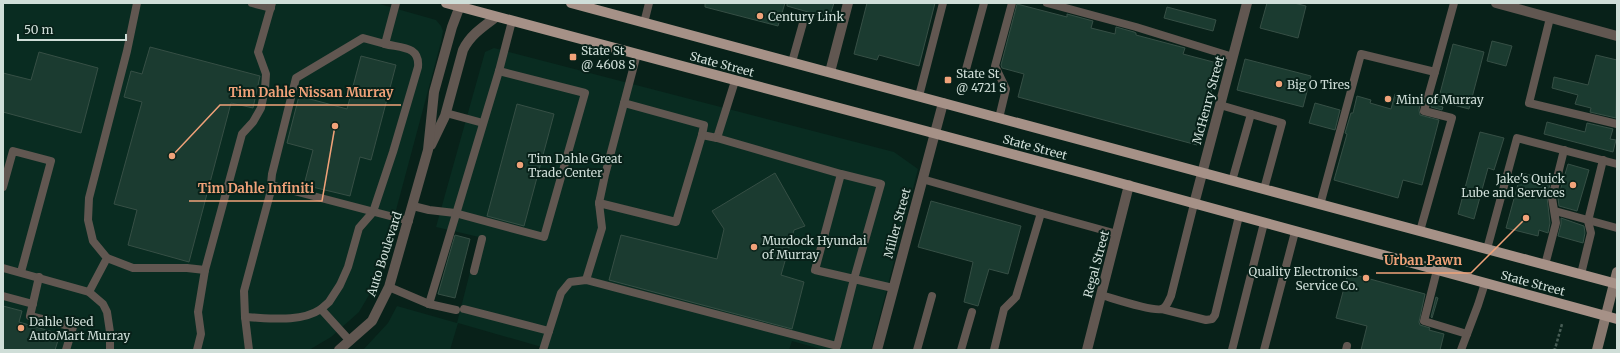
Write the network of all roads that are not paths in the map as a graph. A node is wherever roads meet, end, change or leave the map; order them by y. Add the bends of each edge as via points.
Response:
1 (137, 3) edge
2 (252, 3) edge
3 (396, 3) edge
4 (446, 3) edge
5 (571, 3) edge
6 (649, 3) edge
7 (848, 3) edge
8 (943, 3) edge
9 (984, 3) edge
10 (1012, 3) edge
11 (1047, 3) edge
12 (1247, 3) edge
13 (1454, 3) edge
14 (1496, 3) edge
15 (271, 5) edge
16 (460, 5) edge
17 (496, 17) junction
18 (1550, 18) junction
19 (512, 21) junction
20 (644, 22) junction
21 (803, 23) dead end
22 (1617, 36) edge
23 (385, 44) junction
24 (637, 54) junction
25 (1233, 57) junction
26 (792, 62) junction
27 (499, 71) junction
28 (830, 72) junction
29 (1435, 72) junction
30 (965, 73) dead end
31 (735, 81) junction
32 (918, 96) junction
33 (624, 103) junction
34 (943, 103) junction
35 (1220, 105) junction
36 (446, 113) junction
37 (1251, 114) junction
38 (999, 118) junction
39 (483, 123) junction
40 (1617, 124) edge
41 (934, 134) junction
42 (702, 135) junction
43 (717, 138) junction
44 (428, 150) junction
45 (1564, 150) junction
46 (1603, 160) junction
47 (1617, 164) edge
48 (1202, 173) junction
49 (841, 174) junction
50 (922, 179) junction
51 (1232, 181) junction
52 (271, 185) junction
53 (1129, 185) junction
54 (3, 187) edge
55 (1264, 190) junction
56 (600, 203) junction
57 (1194, 204) junction
58 (1320, 205) junction
59 (413, 206) junction
60 (1555, 211) junction
61 (374, 212) junction
62 (455, 213) junction
63 (1041, 213) junction
64 (1239, 216) junction
65 (409, 221) junction
66 (1588, 221) junction
67 (1264, 223) junction
68 (1617, 228) edge
69 (1420, 231) junction
70 (1295, 232) junction
71 (1117, 234) junction
72 (482, 238) dead end
73 (1487, 249) junction
74 (107, 258) junction
75 (1545, 265) junction
76 (3, 268) edge
77 (205, 270) junction
78 (1437, 270) junction
79 (474, 271) dead end
80 (20, 272) junction
81 (1617, 272) edge
82 (1581, 274) junction
83 (39, 277) junction
84 (854, 279) junction
85 (586, 280) junction
86 (1485, 283) junction
87 (1616, 284) edge
88 (389, 288) junction
89 (893, 288) junction
90 (89, 292) junction
91 (1101, 295) junction
92 (3, 296) edge
93 (932, 296) dead end
94 (33, 304) junction
95 (429, 304) junction
96 (321, 309) junction
97 (1162, 309) junction
98 (972, 312) dead end
99 (1605, 316) junction
100 (245, 317) junction
101 (1617, 319) edge
102 (549, 331) junction
103 (1467, 334) junction
104 (350, 341) junction
105 (66, 350) edge
106 (110, 350) edge
107 (197, 350) edge
108 (249, 350) edge
109 (339, 350) edge
110 (543, 350) edge
111 (877, 350) edge
112 (917, 350) edge
113 (961, 350) edge
114 (994, 350) edge
115 (1087, 350) edge
116 (1232, 350) edge
117 (1264, 350) edge
118 (1461, 350) edge
119 (1597, 350) edge

1 - 74 lane via 90,198 88,220 93,241
2 - 15 lane
3 - 23 lane
4 - 16 main road, State Street
5 - 20 main road, State Street
6 - 20 lane
7 - 28 street
8 - 32 lane
9 - 30 lane
10 - 38 lane via 995,66 1006,88
11 - 25 lane
12 - 25 street, McHenry Street
13 - 29 lane
14 - 18 street
15 - 77 lane via 258,52 266,74 265,89 253,122 242,134
16 - 17 main road, State Street
16 - 44 street, Auto Boulevard via 434,92
17 - 19 main road, State Street
17 - 36 street, Auto Boulevard via 475,33 463,50
18 - 22 street
18 - 40 lane via 1529,103
19 - 24 main road, State Street
19 - 27 lane
20 - 26 main road, State Street
21 - 26 lane
23 - 52 lane via 363,38 296,78
23 - 61 lane via 411,50 418,62
24 - 31 main road, State Street
24 - 33 lane
25 - 35 street, McHenry Street
26 - 28 main road, State Street
27 - 39 lane
27 - 62 lane via 585,93 544,237
28 - 32 main road, State Street
29 - 58 lane via 1361,54
29 - 69 lane via 1424,111 1452,118
31 - 41 main road, State Street
31 - 43 lane
32 - 34 main road, State Street
33 - 42 lane via 704,125
33 - 56 lane
34 - 38 main road, State Street
34 - 41 street, Miller Street
35 - 37 lane
35 - 48 street, McHenry Street
36 - 39 lane
36 - 44 street, Auto Boulevard
37 - 51 lane
37 - 55 lane via 1282,123
38 - 48 main road, State Street
39 - 62 lane
41 - 50 street, Miller Street
41 - 53 main road, State Street
42 - 43 lane
42 - 56 lane via 676,222
43 - 49 lane
44 - 59 street, Auto Boulevard
45 - 46 lane
45 - 60 lane via 1552,198
45 - 73 lane via 1517,138
46 - 47 lane
46 - 66 lane
48 - 51 main road, State Street
48 - 57 street, McHenry Street
49 - 84 lane via 815,270
49 - 84 lane via 881,184
50 - 63 lane
50 - 89 street, Miller Street
51 - 55 main road, State Street
52 - 61 lane
52 - 100 lane via 244,291
53 - 57 main road, State Street
53 - 71 street, Regal Street
54 - 80 lane via 13,151 51,161
55 - 58 main road, State Street
56 - 85 lane via 602,228
57 - 64 main road, State Street
57 - 97 lane via 1171,296
58 - 69 main road, State Street
59 - 62 lane
59 - 65 street, Auto Boulevard
60 - 66 lane
60 - 75 lane via 1557,227
61 - 65 lane
61 - 96 lane via 359,228 340,285
62 - 95 lane
63 - 71 lane
63 - 114 lane via 1016,297 1004,310
64 - 67 main road, State Street
64 - 97 lane via 1212,319 1206,320
65 - 88 street, Auto Boulevard
66 - 68 lane
66 - 82 lane via 1589,232
67 - 70 main road, State Street
67 - 116 lane
69 - 73 main road, State Street
70 - 78 main road, State Street
70 - 117 lane
71 - 91 street, Regal Street
72 - 79 lane
73 - 75 main road, State Street
74 - 77 lane via 133,268
74 - 90 lane
75 - 82 main road, State Street
76 - 80 lane
77 - 107 lane via 198,312 201,334
78 - 86 main road, State Street
78 - 103 lane via 1424,321
80 - 83 lane
81 - 87 street
82 - 87 main road, State Street
83 - 90 lane
83 - 94 lane
84 - 85 lane via 837,346
84 - 89 lane
85 - 102 lane via 570,282 561,293
86 - 99 main road, State Street
86 - 103 lane
87 - 99 street
88 - 95 lane
88 - 104 street, Auto Boulevard via 372,321
89 - 111 street, Miller Street
90 - 106 lane via 103,304 107,312
91 - 97 lane via 1152,309
91 - 115 street, Regal Street
92 - 94 lane
93 - 112 lane
94 - 105 lane via 30,316 73,327
95 - 102 lane
96 - 100 lane via 312,315 280,319
96 - 104 lane
98 - 113 lane
99 - 101 main road, State Street
99 - 119 street
100 - 108 lane
102 - 110 lane
103 - 118 lane
104 - 109 street, Auto Boulevard

